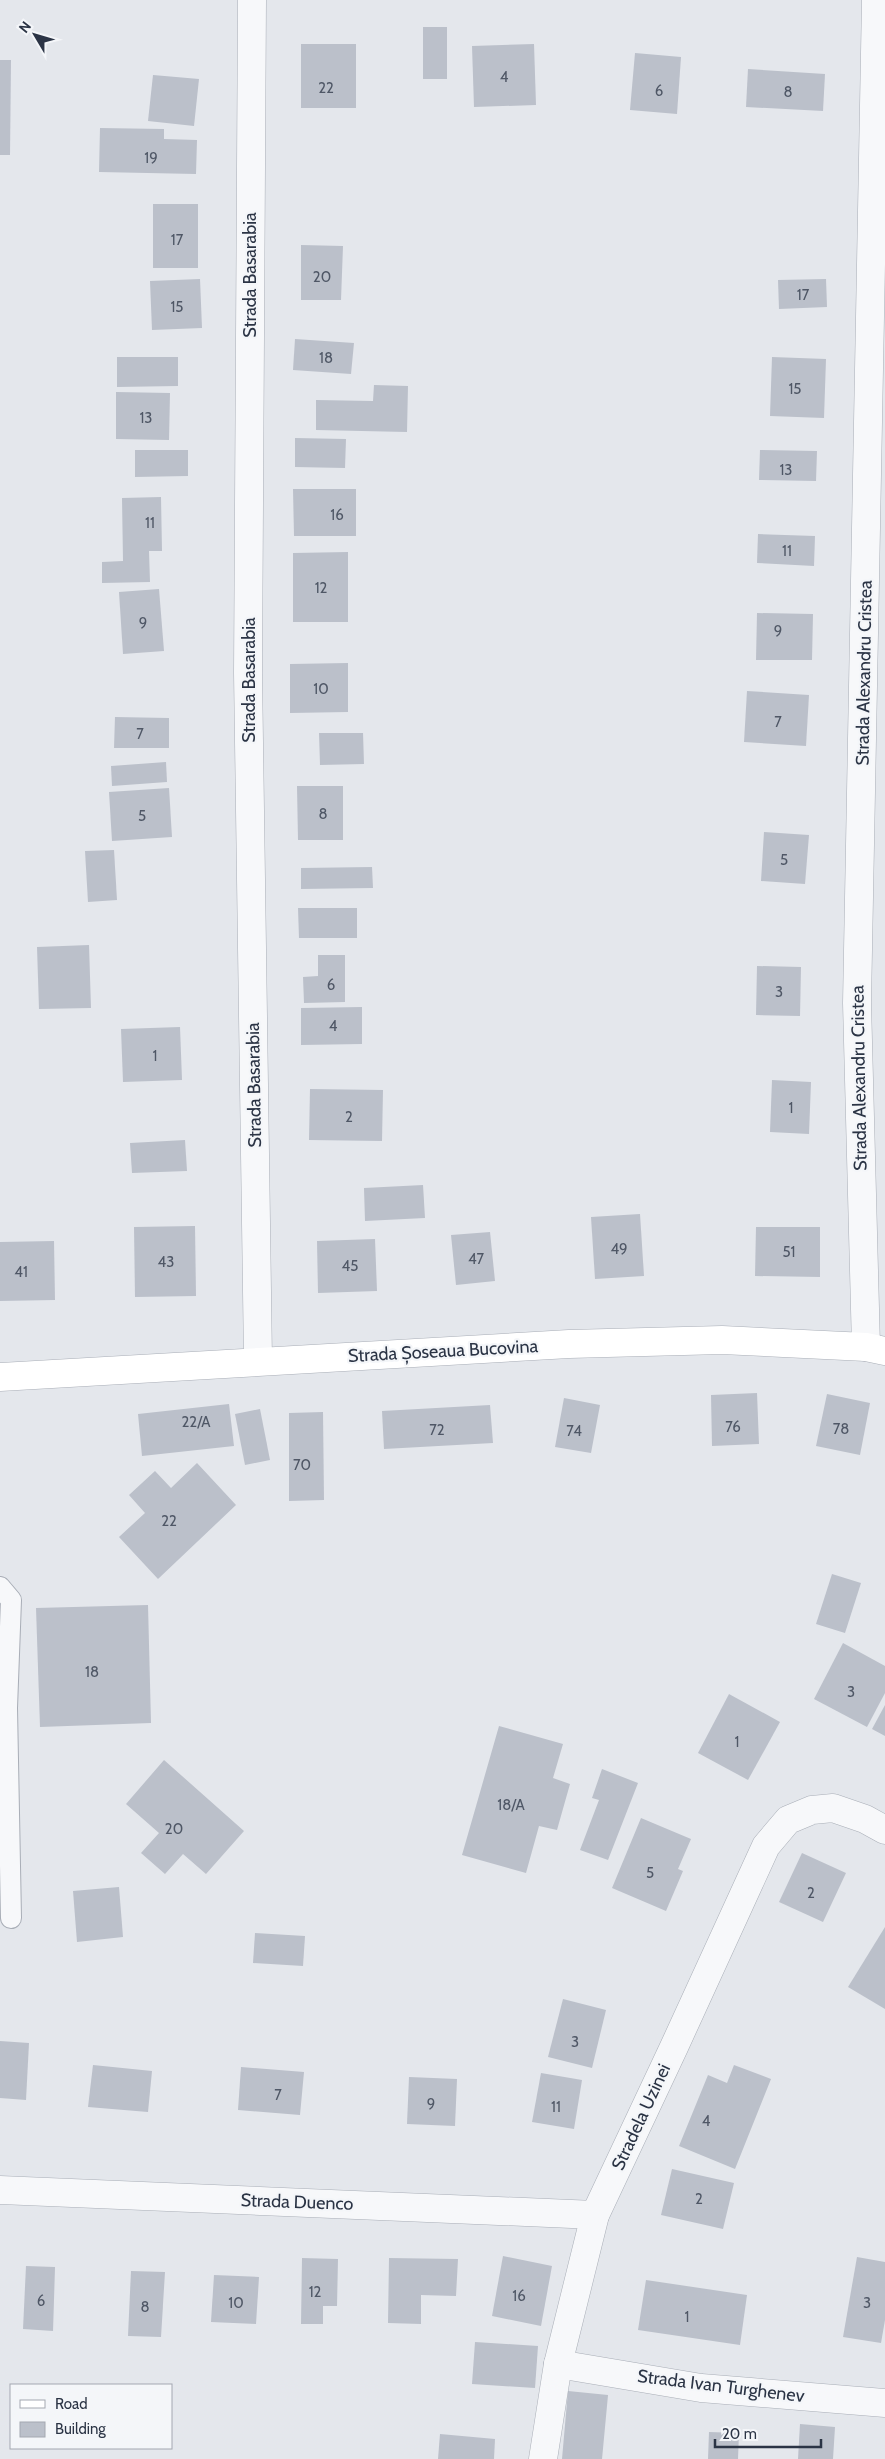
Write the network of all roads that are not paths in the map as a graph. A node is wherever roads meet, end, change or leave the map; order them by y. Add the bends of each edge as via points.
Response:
1 (252, 0) edge
2 (876, 0) edge
3 (876, 1349) edge
4 (258, 1360) junction
5 (0, 1377) edge
6 (0, 1587) edge
7 (885, 1830) edge
8 (11, 1918) dead end
9 (0, 2190) edge
10 (595, 2214) junction
11 (558, 2364) junction
12 (885, 2403) edge
13 (543, 2459) edge

1 - 4 street, Strada Basarabia via 248,673
2 - 3 street, Strada Alexandru Cristea via 857,1003
3 - 4 main road, Strada Șoseaua Bucovina via 722,1340 570,1344
4 - 5 main road, Strada Șoseaua Bucovina
6 - 8 lane via 11,1600 8,1708
7 - 10 street, Stradela Uzinei via 865,1818 833,1808 812,1810 788,1820 766,1846
9 - 10 street, Strada Duenco
10 - 11 street, Stradela Uzinei
11 - 12 street, Strada Ivan Turghenev via 701,2388
11 - 13 street, Stradela Uzinei

